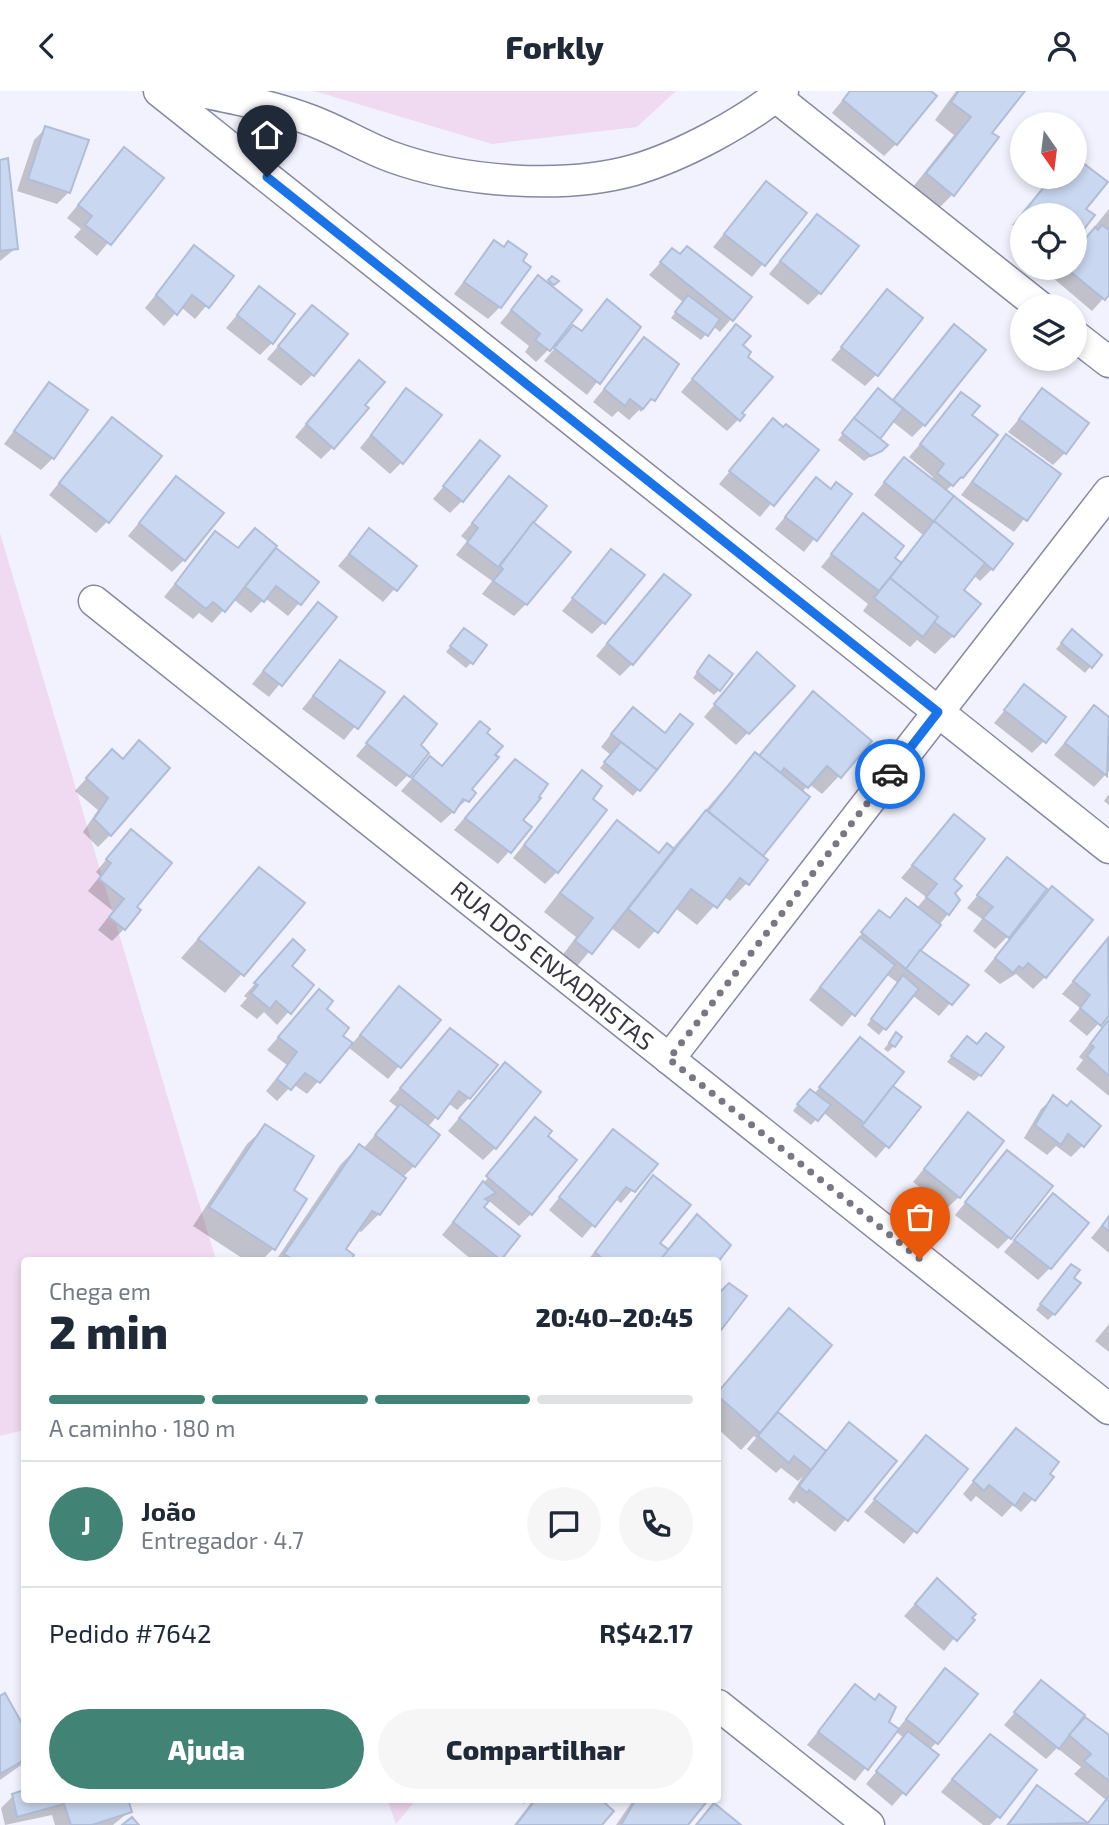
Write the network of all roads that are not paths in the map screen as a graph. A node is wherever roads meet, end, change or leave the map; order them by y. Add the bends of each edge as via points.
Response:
1 (159, 91) edge
2 (197, 91) edge
3 (780, 94) edge
4 (1024, 294) edge
5 (1087, 345) edge
6 (1109, 362) edge
7 (1109, 492) edge
8 (94, 601) dead end
9 (938, 712) junction
10 (1109, 848) edge
11 (669, 1059) junction
12 (1109, 1409) edge
13 (721, 1707) edge
14 (869, 1825) edge

1 - 9 street
2 - 3 street via 312,120 392,157 440,171 549,181 594,177 657,162
3 - 4 street
5 - 6 street
7 - 9 street
8 - 11 street, RUA DOS ENXADRISTAS
9 - 10 street
9 - 11 street
11 - 12 street, RUA DOS ENXADRISTAS
13 - 14 street

